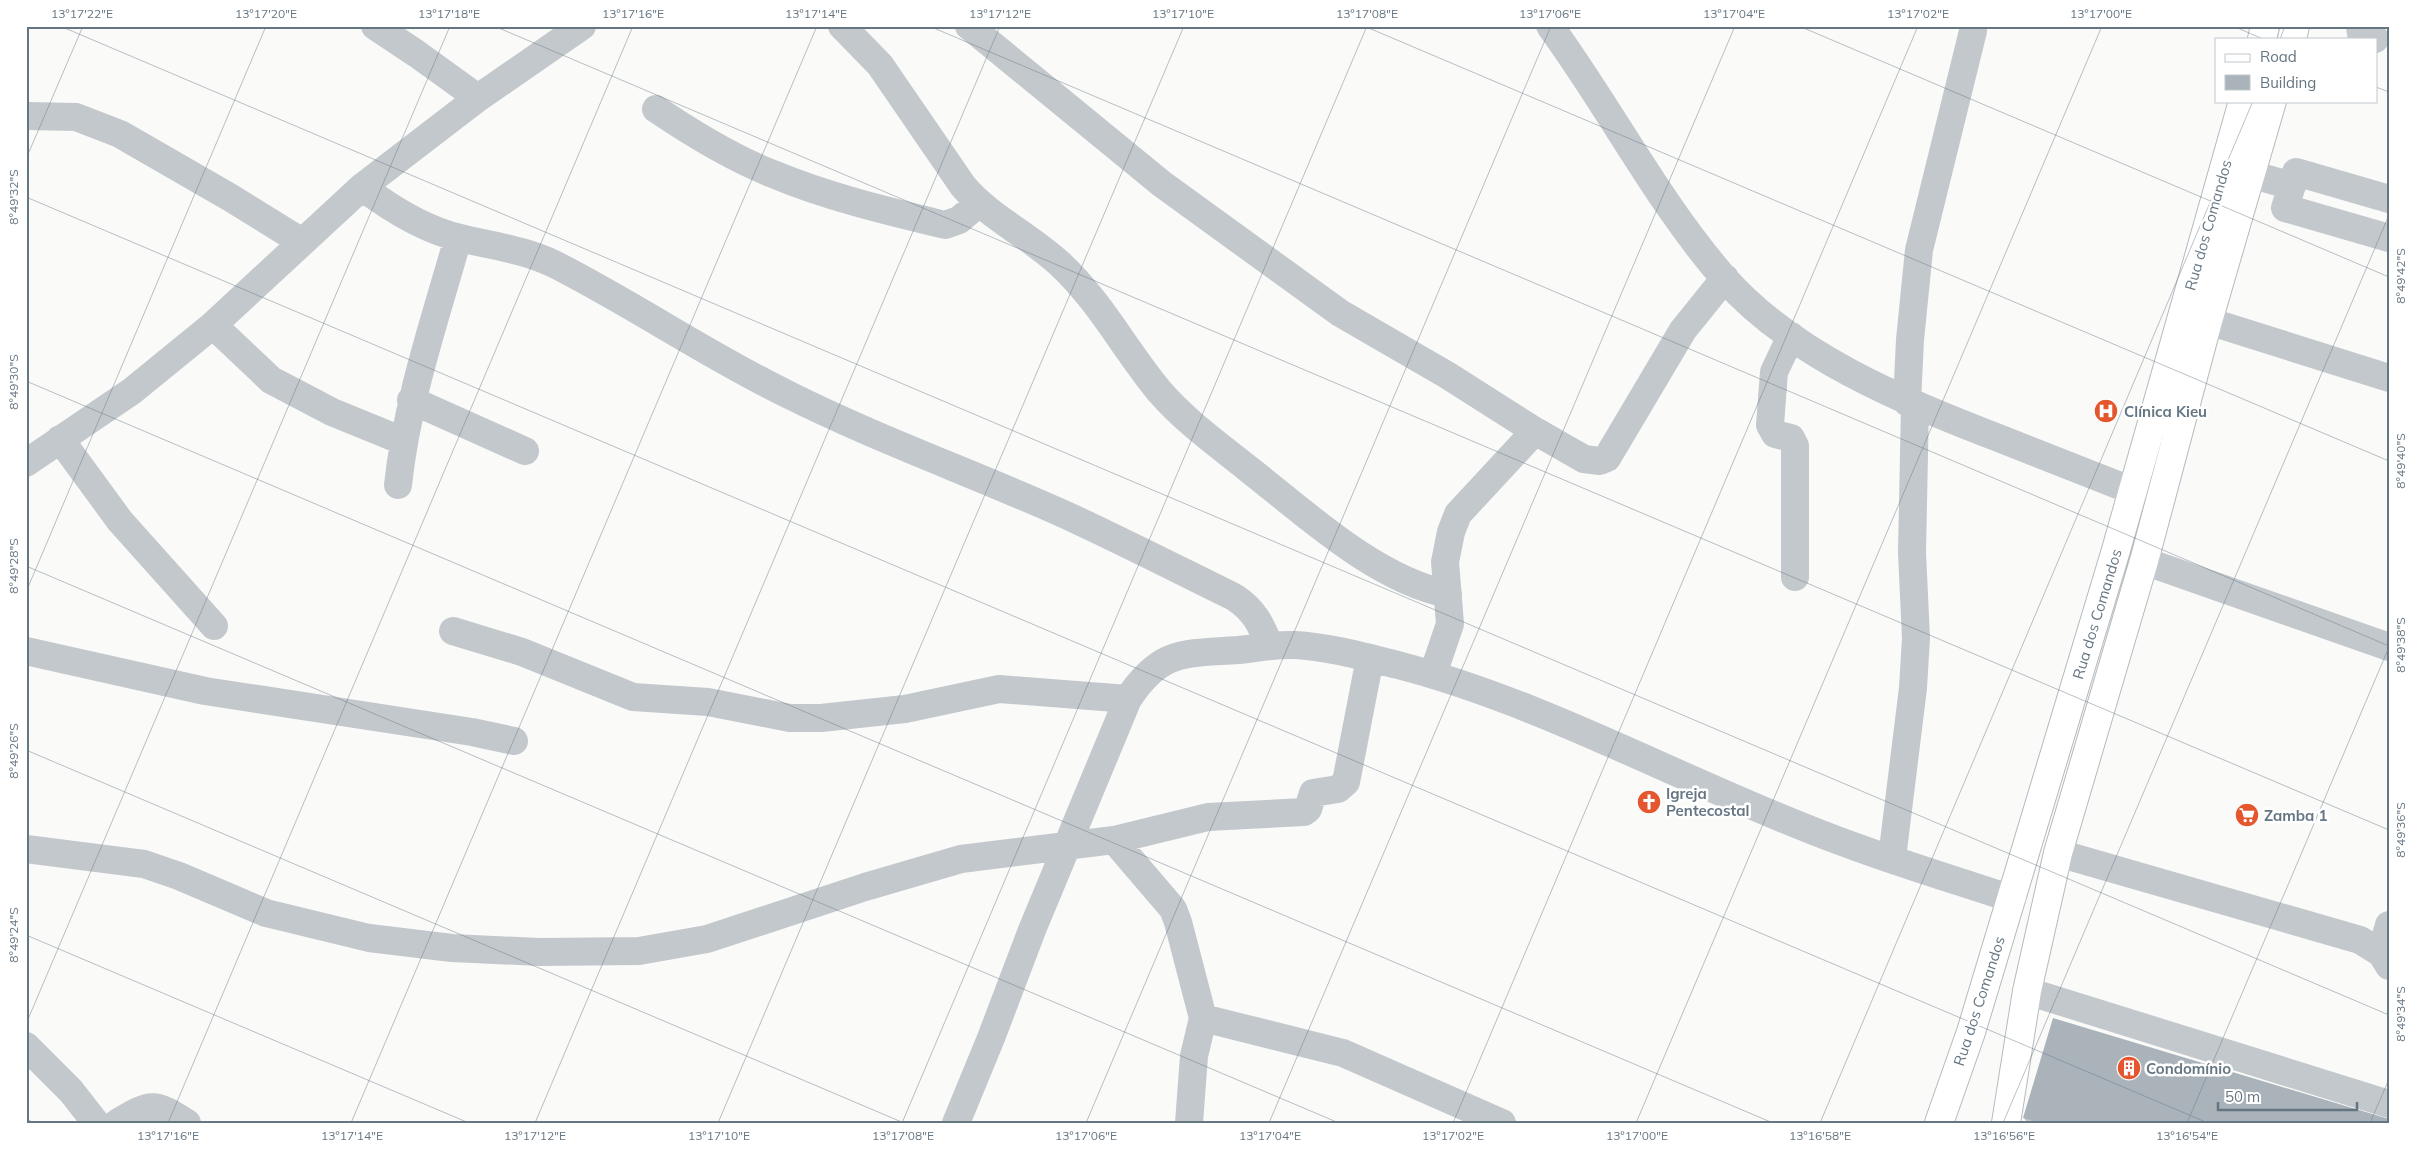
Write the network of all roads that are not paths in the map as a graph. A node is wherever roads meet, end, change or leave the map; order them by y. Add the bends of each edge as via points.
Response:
1 (375, 26) edge
2 (582, 26) edge
3 (842, 26) edge
4 (969, 26) edge
5 (1550, 26) edge
6 (2296, 26) edge
7 (2360, 26) edge
8 (1973, 32) dead end
9 (2292, 38) edge
10 (2373, 38) edge
11 (478, 98) junction
12 (2243, 102) edge
13 (2272, 102) edge
14 (656, 109) dead end
15 (26, 116) edge
16 (2250, 174) junction
17 (362, 186) junction
18 (2292, 186) junction
19 (2389, 199) edge
20 (978, 204) junction
21 (458, 238) junction
22 (2389, 238) edge
23 (302, 242) junction
24 (1725, 278) junction
25 (2208, 321) junction
26 (212, 325) junction
27 (1791, 336) junction
28 (2389, 378) edge
29 (411, 400) junction
30 (1911, 404) junction
31 (1535, 431) junction
32 (60, 439) junction
33 (402, 440) junction
34 (525, 451) dead end
35 (26, 463) edge
36 (398, 485) dead end
37 (2133, 491) junction
38 (2144, 561) junction
39 (1795, 578) dead end
40 (1448, 594) junction
41 (214, 626) dead end
42 (453, 631) dead end
43 (1269, 646) junction
44 (2389, 647) edge
45 (26, 651) edge
46 (1370, 658) junction
47 (1433, 674) junction
48 (1128, 699) junction
49 (514, 741) dead end
50 (1114, 840) junction
51 (1068, 846) junction
52 (26, 849) edge
53 (2058, 853) junction
54 (1892, 858) junction
55 (2012, 899) junction
56 (2389, 926) edge
57 (2385, 960) edge
58 (2027, 991) junction
59 (1203, 1018) junction
60 (26, 1046) edge
61 (2389, 1104) edge
62 (2009, 1122) edge
63 (96, 1123) edge
64 (117, 1123) edge
65 (187, 1123) edge
66 (956, 1123) edge
67 (1189, 1123) edge
68 (1502, 1123) edge
69 (1939, 1123) edge

1 - 11 street
2 - 11 street
3 - 20 street via 880,65
4 - 31 street via 1162,184 1309,292
5 - 24 street via 1582,69 1686,230
6 - 9 main road
7 - 10 street via 2362,34
8 - 30 street via 1920,250 1910,340
11 - 17 street
12 - 37 main road, Rua dos Comandos
13 - 16 main road, Rua dos Comandos
14 - 20 street via 710,143 771,174 852,201 945,225 959,220
15 - 23 street via 76,116 113,131
16 - 18 street
16 - 25 main road, Rua dos Comandos
17 - 21 street via 388,207
17 - 23 street
18 - 19 street via 2296,172
18 - 22 street via 2285,208
20 - 40 street via 1059,263 1086,291 1161,393 1218,444 1316,523 1374,564 1397,577
21 - 29 street
21 - 43 street via 498,244 549,262 606,290 786,394 904,448 1067,516 1234,597 1252,610
23 - 26 street
24 - 27 street via 1760,313
24 - 31 street via 1683,330 1607,458 1600,461 1584,459
25 - 28 street
25 - 38 main road, Rua dos Comandos
26 - 32 street via 132,391
26 - 33 street via 271,380 332,412
27 - 30 street
27 - 39 street via 1774,372 1770,425 1776,434 1791,438 1795,446
29 - 33 street
29 - 34 street
30 - 37 street
30 - 54 street via 1915,648
31 - 40 street via 1458,514 1446,562
32 - 35 street
32 - 41 street via 120,521
33 - 36 street
37 - 55 main road, Rua dos Comandos
38 - 44 street
38 - 53 main road, Rua dos Comandos
40 - 47 street via 1450,624
42 - 48 street via 522,652 633,697 708,702 790,718 906,710 999,688
43 - 46 street via 1296,645
43 - 48 street via 1176,656 1142,677
45 - 49 street via 205,691
46 - 47 street
46 - 50 street via 1346,782 1342,787 1313,793 1304,812 1208,818
47 - 54 street via 1533,711 1796,825
48 - 51 street
50 - 51 street
50 - 59 street via 1176,914
51 - 52 street via 961,859 708,939 639,951 539,952 452,948 369,938 266,913 144,864
51 - 66 street
53 - 57 street via 2360,940
53 - 58 main road, Rua dos Comandos
54 - 55 street
55 - 69 main road, Rua dos Comandos
56 - 57 street
58 - 61 street
58 - 62 main road, Rua dos Comandos
59 - 67 street via 1194,1056
59 - 68 street via 1343,1053
60 - 63 street
64 - 65 street via 148,1106 162,1108

